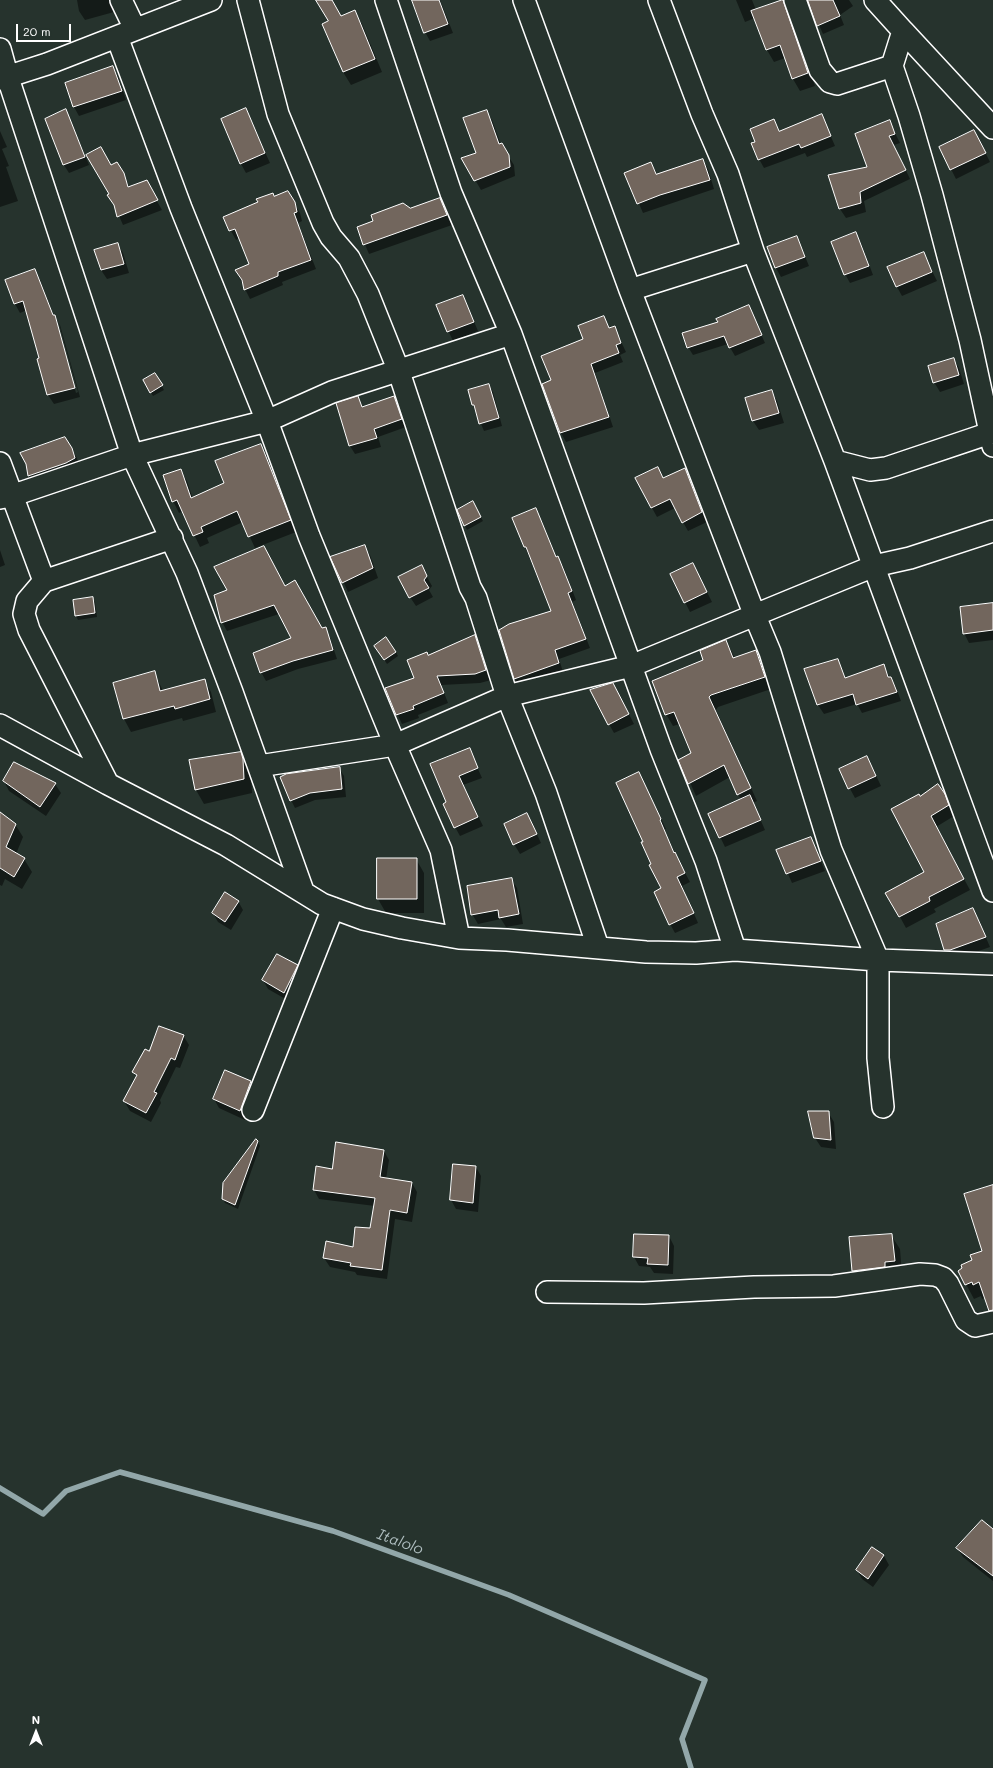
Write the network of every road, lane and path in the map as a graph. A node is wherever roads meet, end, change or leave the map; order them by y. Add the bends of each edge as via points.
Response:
1 (121, 0) edge
2 (211, 0) edge
3 (248, 0) edge
4 (386, 0) edge
5 (524, 0) edge
6 (659, 0) edge
7 (795, 0) edge
8 (875, 0) edge
9 (903, 31) junction
10 (126, 33) junction
11 (0, 48) edge
12 (892, 66) junction
13 (4, 78) edge
14 (993, 128) edge
15 (753, 251) junction
16 (630, 290) junction
17 (511, 334) junction
18 (398, 369) junction
19 (987, 395) edge
20 (266, 421) junction
21 (992, 439) edge
22 (132, 455) junction
23 (835, 461) junction
24 (0, 463) edge
25 (6, 497) edge
26 (993, 531) edge
27 (172, 538) junction
28 (874, 566) junction
29 (44, 581) junction
30 (755, 616) junction
31 (631, 666) junction
32 (507, 696) junction
33 (0, 725) edge
34 (395, 745) junction
35 (259, 766) junction
36 (108, 784) junction
37 (303, 891) junction
38 (993, 891) edge
39 (333, 908) junction
40 (459, 938) junction
41 (598, 947) junction
42 (735, 950) junction
43 (878, 960) junction
44 (993, 964) edge
45 (883, 1107) dead end
46 (253, 1110) dead end
47 (548, 1292) dead end
48 (993, 1322) edge

1 - 10 street
2 - 10 street
3 - 18 street via 278,114 323,224 349,258 363,282
4 - 17 street via 451,193
5 - 16 street
6 - 15 street via 702,114 728,174
7 - 12 street via 820,70 830,82 837,84
8 - 9 street
9 - 12 street
9 - 14 street
10 - 13 street
10 - 20 street via 210,282
11 - 13 street
12 - 19 street via 932,195
13 - 22 street
15 - 16 street
15 - 23 street
16 - 30 street
17 - 18 street
17 - 31 street
18 - 20 street via 332,392
18 - 32 street
19 - 21 street
20 - 22 street
20 - 34 street via 309,536
21 - 23 street via 886,468 870,470
22 - 25 street
22 - 27 street
23 - 28 street
24 - 25 street
25 - 29 street
26 - 28 street via 910,558
27 - 29 street
27 - 35 street via 188,573
28 - 30 street
28 - 38 street
29 - 36 street via 27,601 24,614 29,630
30 - 31 street
30 - 43 street via 770,652 830,850
31 - 32 street
31 - 42 street via 706,861
32 - 34 street
32 - 41 street via 546,793
33 - 36 street
34 - 35 street
34 - 40 street via 441,850
35 - 37 street
36 - 37 street via 226,844
37 - 39 street
39 - 40 street via 402,928
39 - 46 street
40 - 41 street
41 - 42 street via 696,953
42 - 43 street
43 - 44 street
43 - 45 street via 878,1058
47 - 48 street via 644,1293 834,1286 920,1274 935,1275 943,1278 948,1284 966,1320 975,1326

